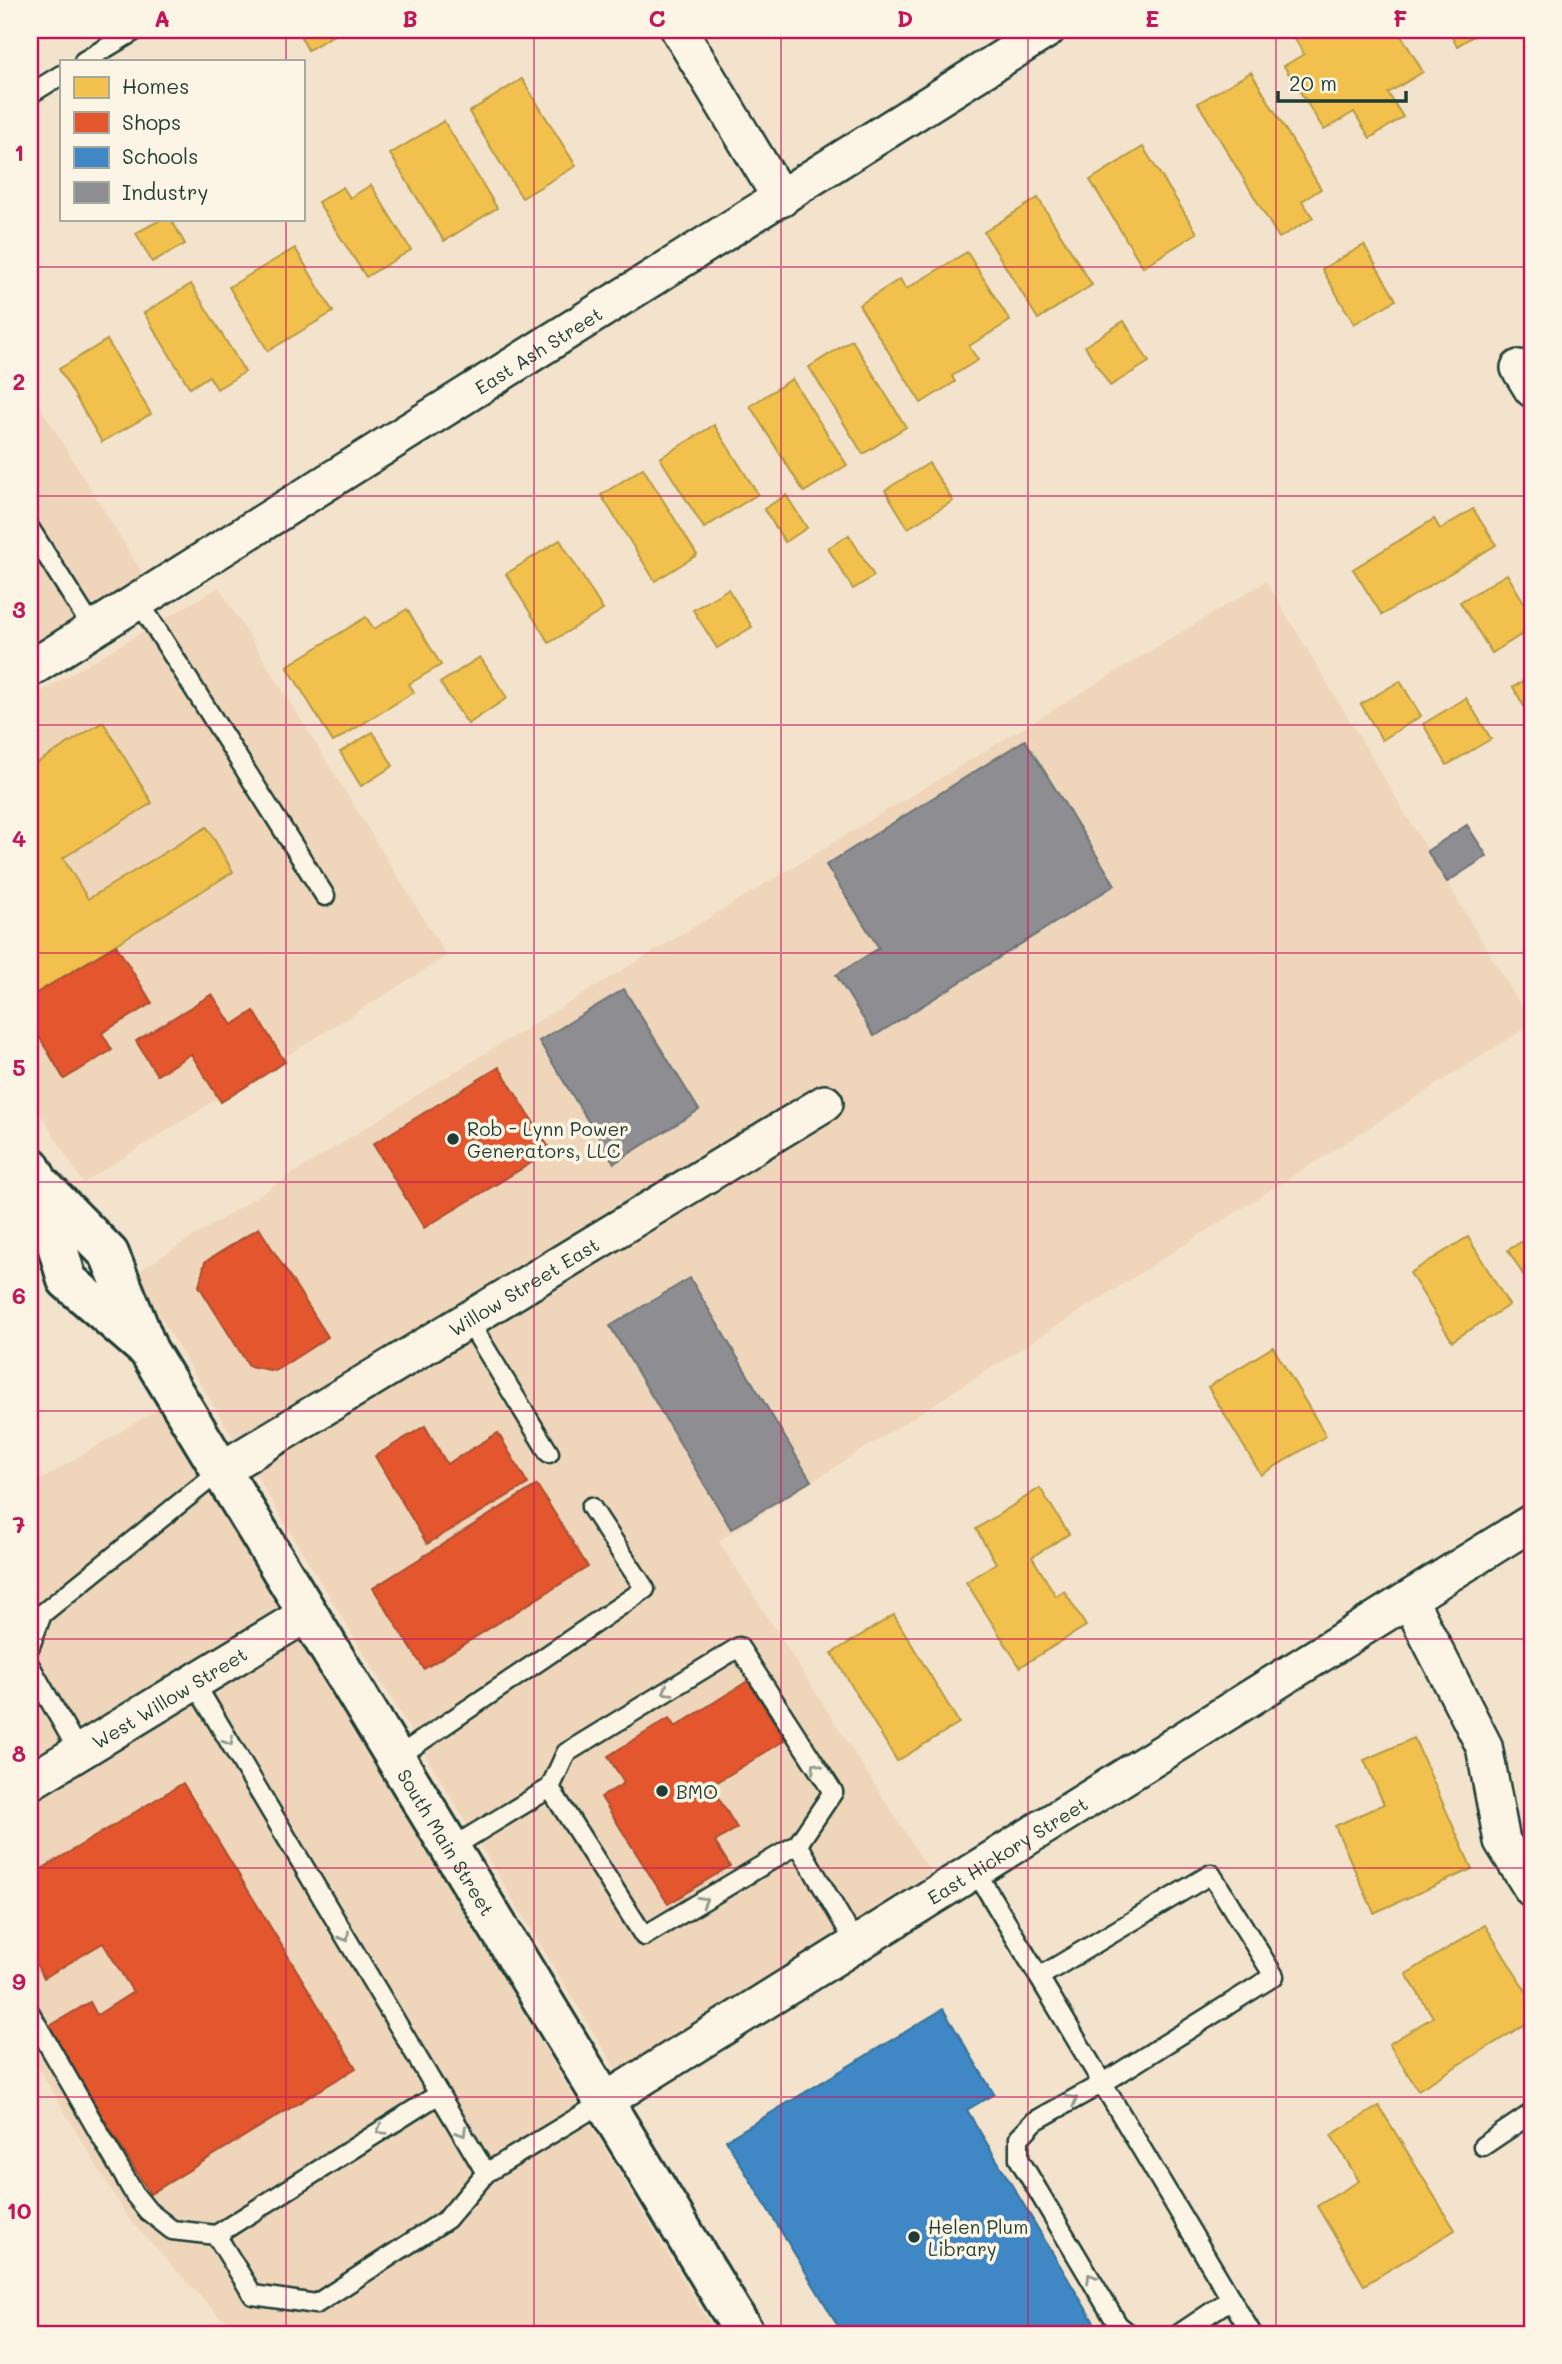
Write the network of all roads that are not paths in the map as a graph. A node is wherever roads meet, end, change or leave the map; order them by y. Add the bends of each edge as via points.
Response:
1 (136, 30) edge
2 (679, 30) edge
3 (1047, 30) edge
4 (86, 60) edge
5 (60, 76) edge
6 (30, 94) edge
7 (781, 199) junction
8 (30, 529) edge
9 (138, 600) junction
10 (93, 629) junction
11 (30, 669) edge
12 (325, 896) dead end
13 (825, 1103) dead end
14 (35, 1174) edge
15 (468, 1320) junction
16 (548, 1453) dead end
17 (221, 1470) junction
18 (591, 1507) dead end
19 (1532, 1522) edge
20 (1409, 1599) junction
21 (308, 1613) junction
22 (30, 1646) edge
23 (30, 1666) edge
24 (194, 1682) junction
25 (79, 1752) junction
26 (396, 1758) junction
27 (30, 1782) edge
28 (550, 1788) junction
29 (798, 1844) junction
30 (451, 1848) junction
31 (975, 1870) junction
32 (1532, 1889) edge
33 (856, 1944) junction
34 (1039, 1977) junction
35 (30, 2013) edge
36 (1102, 2084) junction
37 (439, 2094) junction
38 (605, 2101) junction
39 (1532, 2113) edge
40 (1483, 2146) dead end
41 (486, 2174) junction
42 (216, 2235) junction
43 (1231, 2299) junction
44 (745, 2334) edge
45 (1129, 2334) edge
46 (1179, 2334) edge
47 (1252, 2334) edge

1 - 4 lane
2 - 7 street
3 - 7 street, East Ash Street
5 - 6 lane
7 - 9 street, East Ash Street
8 - 10 lane
9 - 10 street, East Ash Street
9 - 12 lane
10 - 11 street, East Ash Street
13 - 15 street, Willow Street East
14 - 17 main road, South Main Street via 109,1254 148,1350
15 - 16 lane
15 - 17 street, Willow Street East
17 - 21 main road, South Main Street
17 - 22 lane via 42,1614
18 - 26 lane via 645,1589
19 - 20 street, East Hickory Street
20 - 31 street, East Hickory Street
20 - 32 street via 1484,1746 1502,1841
21 - 24 street, West Willow Street
21 - 26 main road, South Main Street
23 - 25 lane
24 - 25 street, West Willow Street
24 -> 37 lane
25 - 27 street, West Willow Street
26 - 30 main road, South Main Street
28 -> 29 lane via 644,1936
29 -> 28 lane via 833,1792 739,1647 566,1753
28 - 30 lane
29 - 33 lane
30 - 38 main road, South Main Street
31 - 33 street, East Hickory Street
31 - 34 lane
33 - 38 street, East Hickory Street
34 - 36 lane
34 - 36 lane via 1211,1874 1274,1976
35 - 42 lane via 148,2211 172,2230
36 - 43 lane
45 -> 36 lane via 1118,2325 1019,2159 1019,2138 1035,2121
37 -> 41 lane
37 -> 42 lane
38 - 41 lane
38 - 44 main road, South Main Street
39 - 40 lane
41 - 42 lane via 447,2219 316,2304 253,2295
43 - 46 lane
43 - 47 lane

